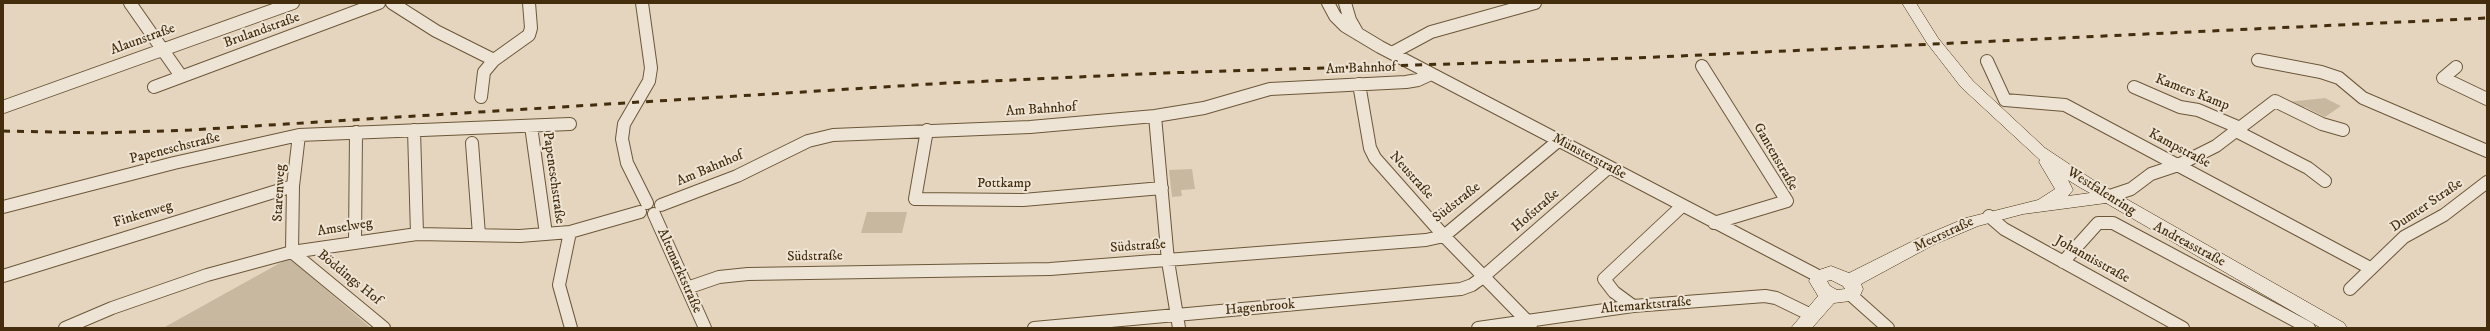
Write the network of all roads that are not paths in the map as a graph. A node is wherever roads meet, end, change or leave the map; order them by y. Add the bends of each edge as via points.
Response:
1 (130, 3) edge
2 (293, 3) edge
3 (379, 3) edge
4 (392, 3) edge
5 (529, 3) edge
6 (642, 3) edge
7 (1328, 3) edge
8 (1345, 3) edge
9 (1535, 3) edge
10 (1910, 3) edge
11 (1359, 35) junction
12 (163, 49) junction
13 (1392, 53) junction
14 (494, 60) junction
15 (2258, 60) dead end
16 (1987, 61) dead end
17 (1702, 66) dead end
18 (2456, 67) dead end
19 (1431, 74) junction
20 (181, 76) junction
21 (1359, 84) junction
22 (154, 87) dead end
23 (2134, 87) dead end
24 (481, 97) dead end
25 (2487, 99) edge
26 (3, 107) edge
27 (1155, 116) junction
28 (570, 124) dead end
29 (531, 126) junction
30 (2238, 129) junction
31 (414, 130) junction
32 (927, 130) junction
33 (2343, 130) dead end
34 (356, 132) junction
35 (298, 135) junction
36 (1558, 141) junction
37 (472, 143) dead end
38 (2487, 151) edge
39 (2039, 152) junction
40 (2178, 165) junction
41 (1608, 168) junction
42 (2325, 181) dead end
43 (2486, 184) edge
44 (293, 186) junction
45 (1162, 188) junction
46 (2107, 196) junction
47 (2044, 204) junction
48 (1682, 206) junction
49 (3, 207) edge
50 (651, 209) junction
51 (1989, 216) junction
52 (1714, 223) junction
53 (570, 232) junction
54 (417, 234) junction
55 (546, 234) junction
56 (479, 235) junction
57 (1444, 236) junction
58 (355, 242) junction
59 (292, 252) junction
60 (1168, 261) junction
61 (2063, 262) junction
62 (2370, 268) junction
63 (3, 276) edge
64 (1483, 277) junction
65 (1820, 277) junction
66 (687, 288) junction
67 (1850, 288) junction
68 (2350, 290) dead end
69 (1830, 295) junction
70 (1633, 306) junction
71 (1178, 322) edge
72 (1806, 322) edge
73 (1530, 325) edge
74 (65, 328) edge
75 (384, 328) edge
76 (571, 328) edge
77 (705, 328) edge
78 (1034, 328) edge
79 (1478, 328) edge
80 (1888, 328) edge
81 (2183, 328) edge
82 (2309, 328) edge
83 (2337, 328) edge

1 - 12 street
2 - 12 street, Alaunstraße
3 - 20 street, Brulandstraße
4 - 14 street via 436,31
5 - 14 street via 529,35
6 - 50 street, Altemarktstraße via 651,68 639,101 624,124 622,139 627,163
7 - 11 street, Münsterstraße via 1339,21
8 - 11 street via 1350,20
9 - 13 street via 1432,32
10 - 39 main road, Westfalenring via 1932,40 1967,84
11 - 13 street, Münsterstraße
12 - 20 street
12 - 26 street, Alaunstraße
13 - 19 street, Münsterstraße
14 - 24 street via 484,72
15 - 38 street via 2339,78 2363,98
16 - 40 street, Kampstraße via 2005,100 2065,105
17 - 52 street, Gantenstraße via 1787,201
18 - 25 street via 2442,78
19 - 21 street, Am Bahnhof via 1413,82
19 - 36 street, Münsterstraße
20 - 22 street, Brulandstraße
21 - 27 street, Am Bahnhof via 1270,88 1215,106
21 - 57 street, Neustraße via 1370,148 1375,158
23 - 30 street, Kamers Kamp via 2180,106 2198,110
27 - 32 street, Am Bahnhof via 1030,126
27 - 45 street
28 - 29 street, Papeneschstraße
29 - 31 street, Papeneschstraße
29 - 55 street, Papeneschstraße
30 - 33 street, Kamers Kamp via 2275,101 2322,124
30 - 40 street, Kamers Kamp via 2216,146
30 - 42 street, Kamers Kamp via 2308,168
31 - 34 street, Papeneschstraße
31 - 54 street
32 - 45 street, Pottkamp via 915,199 1024,200
32 - 50 street, Am Bahnhof via 855,132 808,141 737,176
34 - 35 street, Papeneschstraße
34 - 58 street
35 - 44 street, Starenweg
35 - 49 street, Papeneschstraße via 174,163
36 - 41 street, Münsterstraße
36 - 57 street, Südstraße
37 - 56 street
39 - 46 main road, Westfalenring
39 - 47 main road, Meerstraße via 2059,178 2064,190
40 - 46 street, Kamers Kamp via 2151,174 2131,189
40 - 62 street, Kampstraße
41 - 48 street, Münsterstraße
41 - 64 street, Hofstraße
43 - 62 street, Dumter Straße via 2444,216 2404,237
44 - 59 street, Starenweg
44 - 63 street, Finkenweg
45 - 60 street
46 - 47 main road, Meerstraße
46 - 83 main road, Westfalenring
47 - 51 main road, Meerstraße
48 - 52 street, Münsterstraße
48 - 70 street via 1604,279 1614,292
50 - 53 street, Amselweg
50 - 66 street, Altemarktstraße
51 - 61 street, Johannisstraße via 2004,229
51 - 67 main road, Meerstraße via 1948,232
52 - 65 street, Münsterstraße
53 - 55 street, Amselweg
53 - 76 street via 559,285
54 - 56 street, Amselweg
54 - 58 street, Amselweg
55 - 56 street, Amselweg
57 - 60 street, Südstraße via 1426,240
57 - 64 street, Neustraße
58 - 59 street, Amselweg
59 - 74 street, Amselweg via 207,275 112,308
59 - 75 street, Böddings Hof
60 - 66 street, Südstraße via 1050,269 748,274 719,277
60 - 71 street
61 - 81 street, Johannisstraße
61 - 82 street, Andreasstraße via 2098,224 2113,223
62 - 68 street, Dumter Straße
64 - 71 street, Hagenbrook via 1461,289
64 - 73 street, Neustraße
65 - 67 main road via 1831,274 1844,277
65 - 69 main road via 1819,286
66 - 77 street, Altemarktstraße
67 - 69 main road via 1841,298
67 - 80 street
69 - 72 main road
70 - 72 street, Altemarktstraße via 1765,296 1776,298
70 - 73 street, Altemarktstraße
71 - 78 street, Hagenbrook
73 - 79 street, Altemarktstraße

